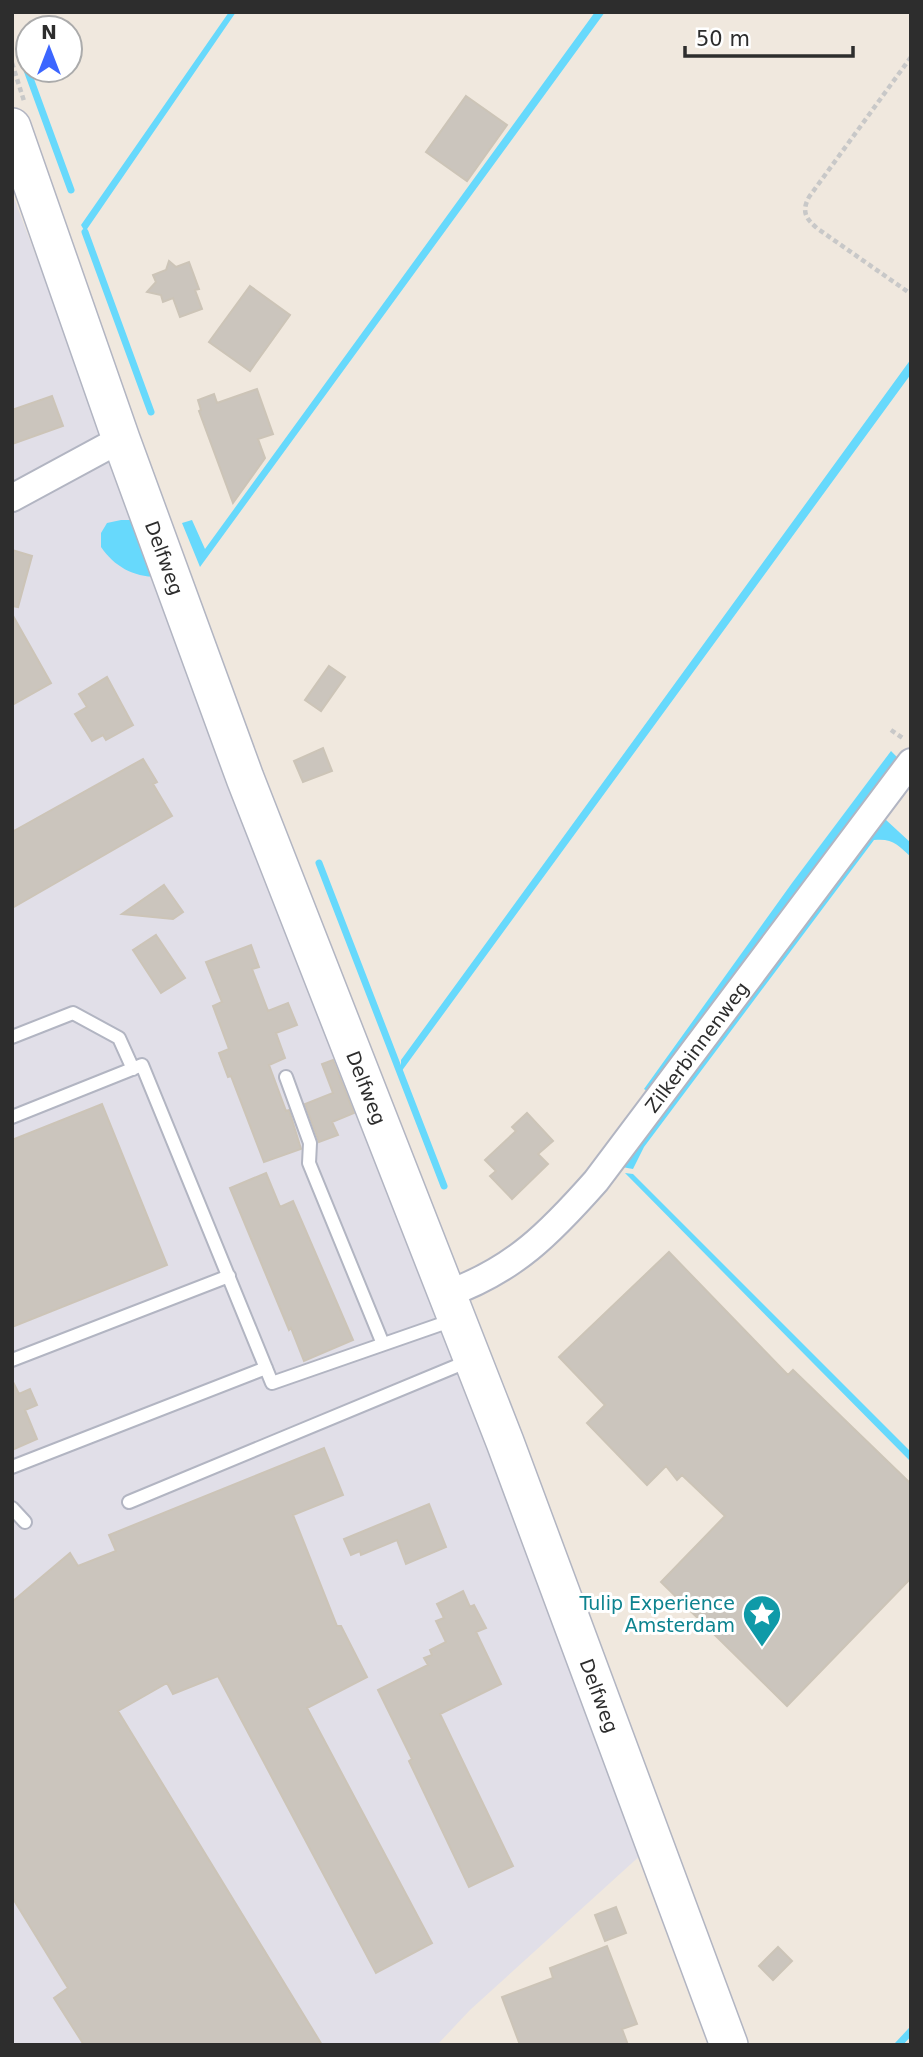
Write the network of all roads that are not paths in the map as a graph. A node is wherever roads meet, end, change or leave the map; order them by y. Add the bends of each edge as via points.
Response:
1 (12, 127) edge
2 (121, 439) junction
3 (12, 498) edge
4 (911, 762) edge
5 (12, 1037) edge
6 (132, 1069) junction
7 (286, 1077) dead end
8 (12, 1117) edge
9 (229, 1276) junction
10 (452, 1307) junction
11 (383, 1344) junction
12 (12, 1360) edge
13 (472, 1360) junction
14 (266, 1368) junction
15 (12, 1467) edge
16 (129, 1502) dead end
17 (12, 1508) edge
18 (25, 1521) dead end
19 (729, 2045) edge

1 - 2 main road, Delfweg
2 - 3 street
2 - 10 main road, Delfweg via 245,778
4 - 10 street, Zilkerbinnenweg via 596,1181 554,1229
5 - 6 lane via 73,1013 119,1038
6 - 8 lane
6 - 9 lane via 142,1065
7 - 11 lane via 310,1143 309,1163
9 - 12 lane
9 - 14 lane
10 - 11 lane
10 - 13 main road, Delfweg
11 - 14 lane via 272,1383
13 - 16 lane
13 - 19 main road, Delfweg
14 - 15 lane
17 - 18 lane

